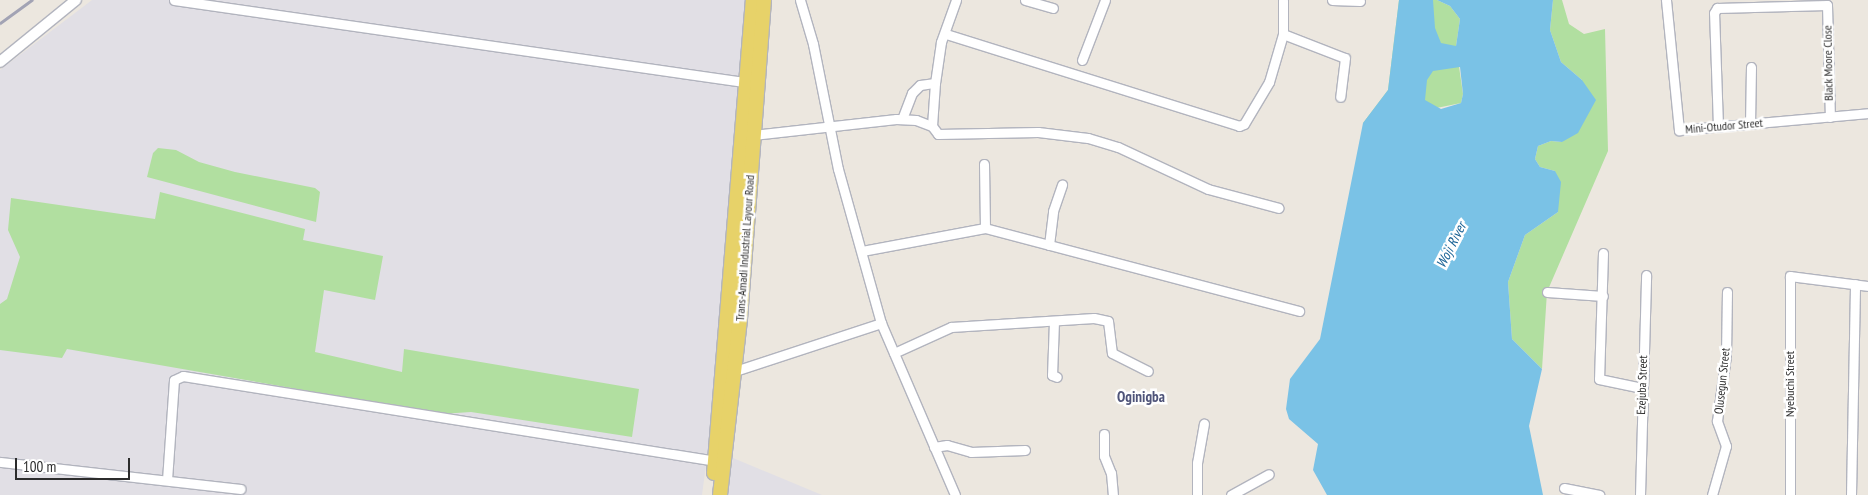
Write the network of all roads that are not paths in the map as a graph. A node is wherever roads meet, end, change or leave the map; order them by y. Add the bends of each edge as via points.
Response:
1 (76, 0) edge
2 (174, 0) edge
3 (753, 0) edge
4 (764, 0) edge
5 (800, 0) edge
6 (956, 0) edge
7 (1025, 0) edge
8 (1105, 0) edge
9 (1283, 0) edge
10 (1332, 0) edge
11 (1666, 0) edge
12 (1360, 1) edge
13 (1053, 8) dead end
14 (946, 34) junction
15 (1283, 34) junction
16 (1082, 60) dead end
17 (0, 62) edge
18 (1751, 67) dead end
19 (752, 83) junction
20 (935, 83) junction
21 (1340, 97) dead end
22 (1868, 113) edge
23 (1830, 117) junction
24 (902, 119) junction
25 (1750, 124) junction
26 (932, 126) junction
27 (1718, 126) junction
28 (828, 128) junction
29 (754, 135) junction
30 (984, 164) dead end
31 (1062, 185) dead end
32 (1279, 208) dead end
33 (985, 228) junction
34 (1049, 245) junction
35 (862, 251) junction
36 (1603, 253) dead end
37 (1646, 276) dead end
38 (1855, 284) junction
39 (1868, 286) edge
40 (1547, 292) dead end
41 (1727, 292) dead end
42 (1603, 296) junction
43 (1299, 311) dead end
44 (1054, 322) junction
45 (880, 323) junction
46 (894, 353) junction
47 (735, 371) junction
48 (1148, 371) dead end
49 (1057, 377) dead end
50 (1642, 388) junction
51 (1204, 424) dead end
52 (1104, 434) dead end
53 (934, 447) junction
54 (1025, 450) dead end
55 (716, 461) junction
56 (0, 462) edge
57 (1269, 474) dead end
58 (167, 480) junction
59 (1564, 488) dead end
60 (240, 489) dead end
61 (711, 495) edge
62 (720, 495) edge
63 (955, 495) edge
64 (1113, 495) edge
65 (1197, 495) edge
66 (1232, 495) edge
67 (1599, 495) edge
68 (1640, 495) edge
69 (1712, 495) edge
70 (1790, 495) edge
71 (1851, 495) edge

1 - 17 street
2 - 19 street
3 - 19 main road, Trans-Amadi Industrial Layour Road
4 - 19 main road, Trans-Amadi Industrial Layour Road
5 - 28 street via 813,44
6 - 14 street
7 - 13 street
8 - 16 street
9 - 15 street
10 - 12 street
11 - 27 street, Mini-Otudor Street via 1677,127 1683,131
14 - 15 street via 1239,126 1244,124 1268,82
14 - 20 street
15 - 21 street via 1345,58
18 - 25 street
19 - 29 main road, Trans-Amadi Industrial Layour Road
19 - 55 main road, Trans-Amadi Industrial Layour Road
20 - 24 street via 920,86 912,93
20 - 26 street
22 - 23 street, Mini-Otudor Street
23 - 25 street, Mini-Otudor Street
23 - 27 street, Black Moore Close via 1828,9 1824,4 1715,9
24 - 26 street
24 - 28 street
25 - 27 street, Mini-Otudor Street
26 - 32 street via 936,132 944,134 1038,132 1088,138 1126,151 1201,186
28 - 29 street
28 - 35 street
29 - 47 main road, Trans-Amadi Industrial Layour Road
30 - 33 street via 982,199
31 - 34 street via 1053,211
33 - 34 street
33 - 35 street
34 - 43 street
35 - 45 street
36 - 42 street
37 - 50 street, Ezejuba Street
38 - 39 street
38 - 70 street, Nyebuchi Street via 1792,275 1789,279
38 - 71 street
40 - 42 street
41 - 69 street, Olusegun Street via 1726,355 1717,421 1726,446
42 - 50 street via 1599,381
44 - 46 street via 951,327
44 - 48 street via 1103,318 1109,324 1112,353
44 - 49 street via 1052,375
45 - 46 street
45 - 47 street
46 - 53 street
47 - 62 main road, Trans-Amadi Industrial Layour Road
50 - 68 street, Ezejuba Street
51 - 65 street via 1197,463
52 - 64 street via 1104,456 1111,473
53 - 54 street via 947,445 971,452
53 - 63 street
55 - 58 street via 183,376 174,380
55 - 61 main road, Trans-Amadi Industrial Layour Road
56 - 58 street
57 - 66 street
58 - 60 street
59 - 67 street

